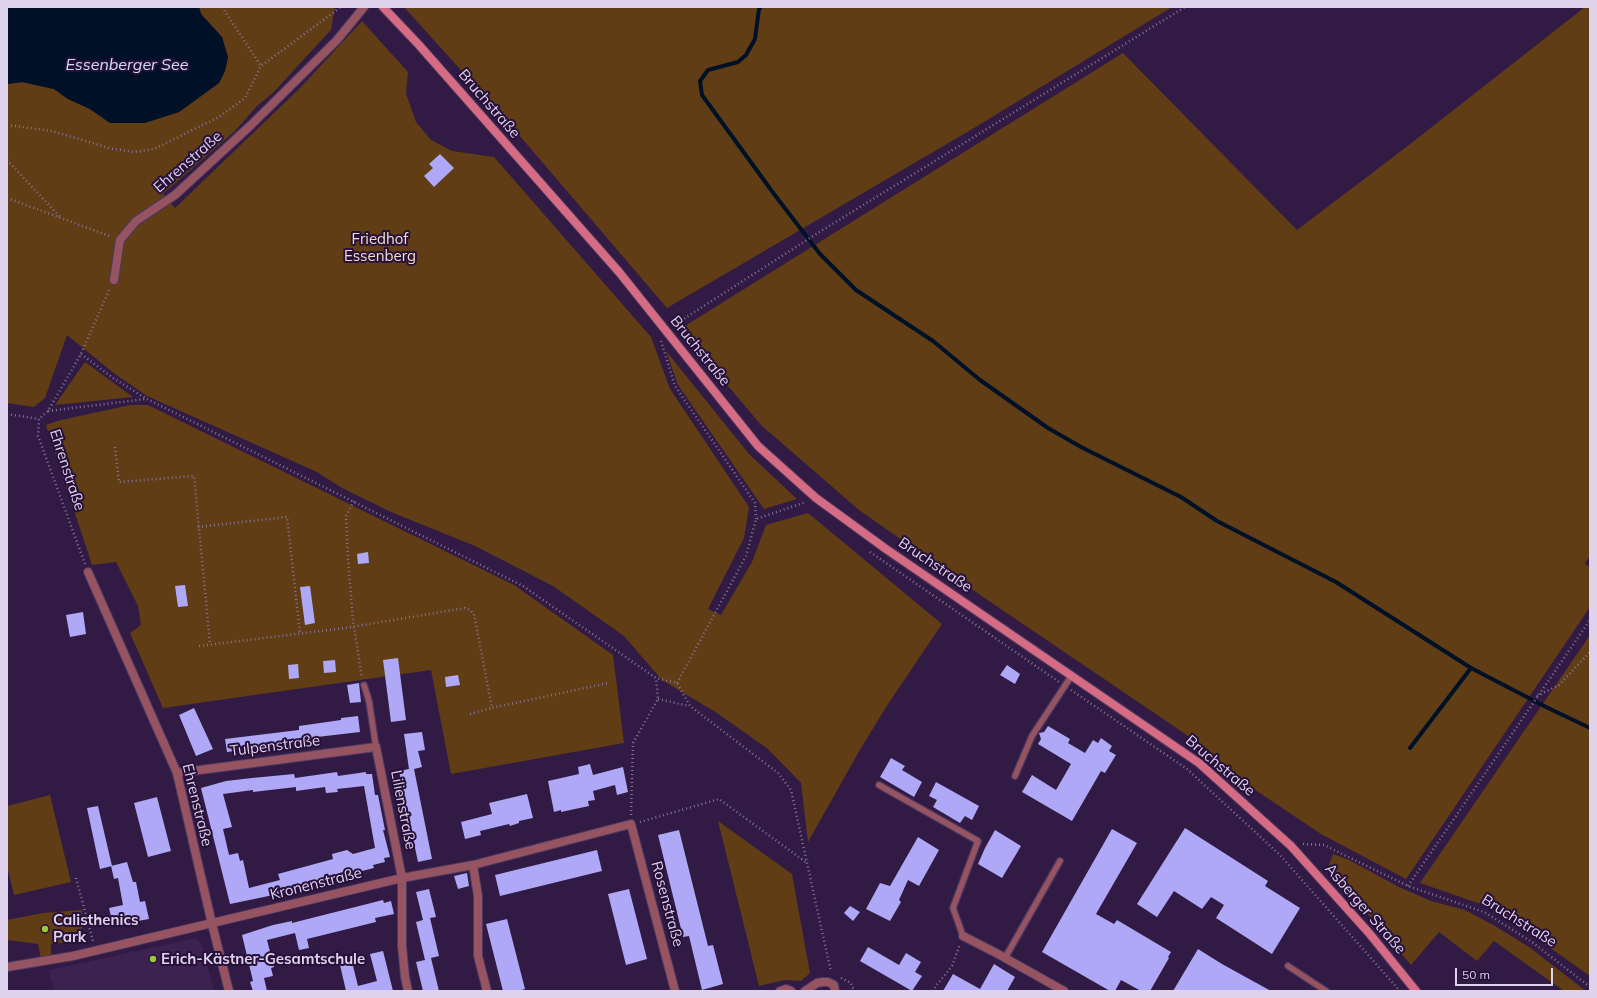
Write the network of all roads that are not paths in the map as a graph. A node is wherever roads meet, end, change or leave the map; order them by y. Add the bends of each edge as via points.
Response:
1 (364, 7) edge
2 (383, 7) edge
3 (114, 280) road end
4 (88, 572) road end
5 (1072, 675) junction
6 (364, 685) road end
7 (376, 747) junction
8 (177, 773) junction
9 (1015, 776) dead end
10 (880, 786) dead end
11 (631, 824) joint
12 (1291, 846) joint
13 (1060, 861) dead end
14 (473, 865) junction
15 (402, 878) junction
16 (212, 924) junction
17 (963, 936) joint
18 (1005, 958) junction
19 (1288, 966) dead end
20 (7, 967) edge
21 (229, 991) edge
22 (408, 991) edge
23 (487, 991) edge
24 (675, 991) edge
25 (780, 991) edge
26 (791, 991) edge
27 (804, 991) edge
28 (835, 991) edge
29 (1064, 991) edge
30 (1326, 991) edge
31 (1416, 991) edge

1 - 3 street, Ehrenstraße via 337,40 251,125 175,195 136,221 120,240
2 - 5 street, Bruchstraße via 619,272 758,446 816,498 886,549
4 - 8 street, Ehrenstraße
5 - 9 lane via 1032,736
5 - 12 street, Bruchstraße via 1199,763
6 - 7 lane
7 - 8 street, Tulpenstraße
7 - 15 street, Lilienstraße
8 - 16 street, Ehrenstraße
10 - 17 lane via 978,841 953,908
11 - 14 street, Kronenstraße
11 - 24 street, Rosenstraße
12 - 31 street, Asberger Straße via 1370,933
13 - 18 lane
14 - 15 street, Kronenstraße
14 - 23 street via 478,896 478,956
15 - 16 street, Kronenstraße
15 - 22 street, Lilienstraße via 402,946
16 - 20 street, Kronenstraße via 73,956
16 - 21 street, Ehrenstraße
17 - 18 street
18 - 29 street
19 - 30 lane
25 - 26 street
27 - 28 street via 817,983 828,982 834,985

